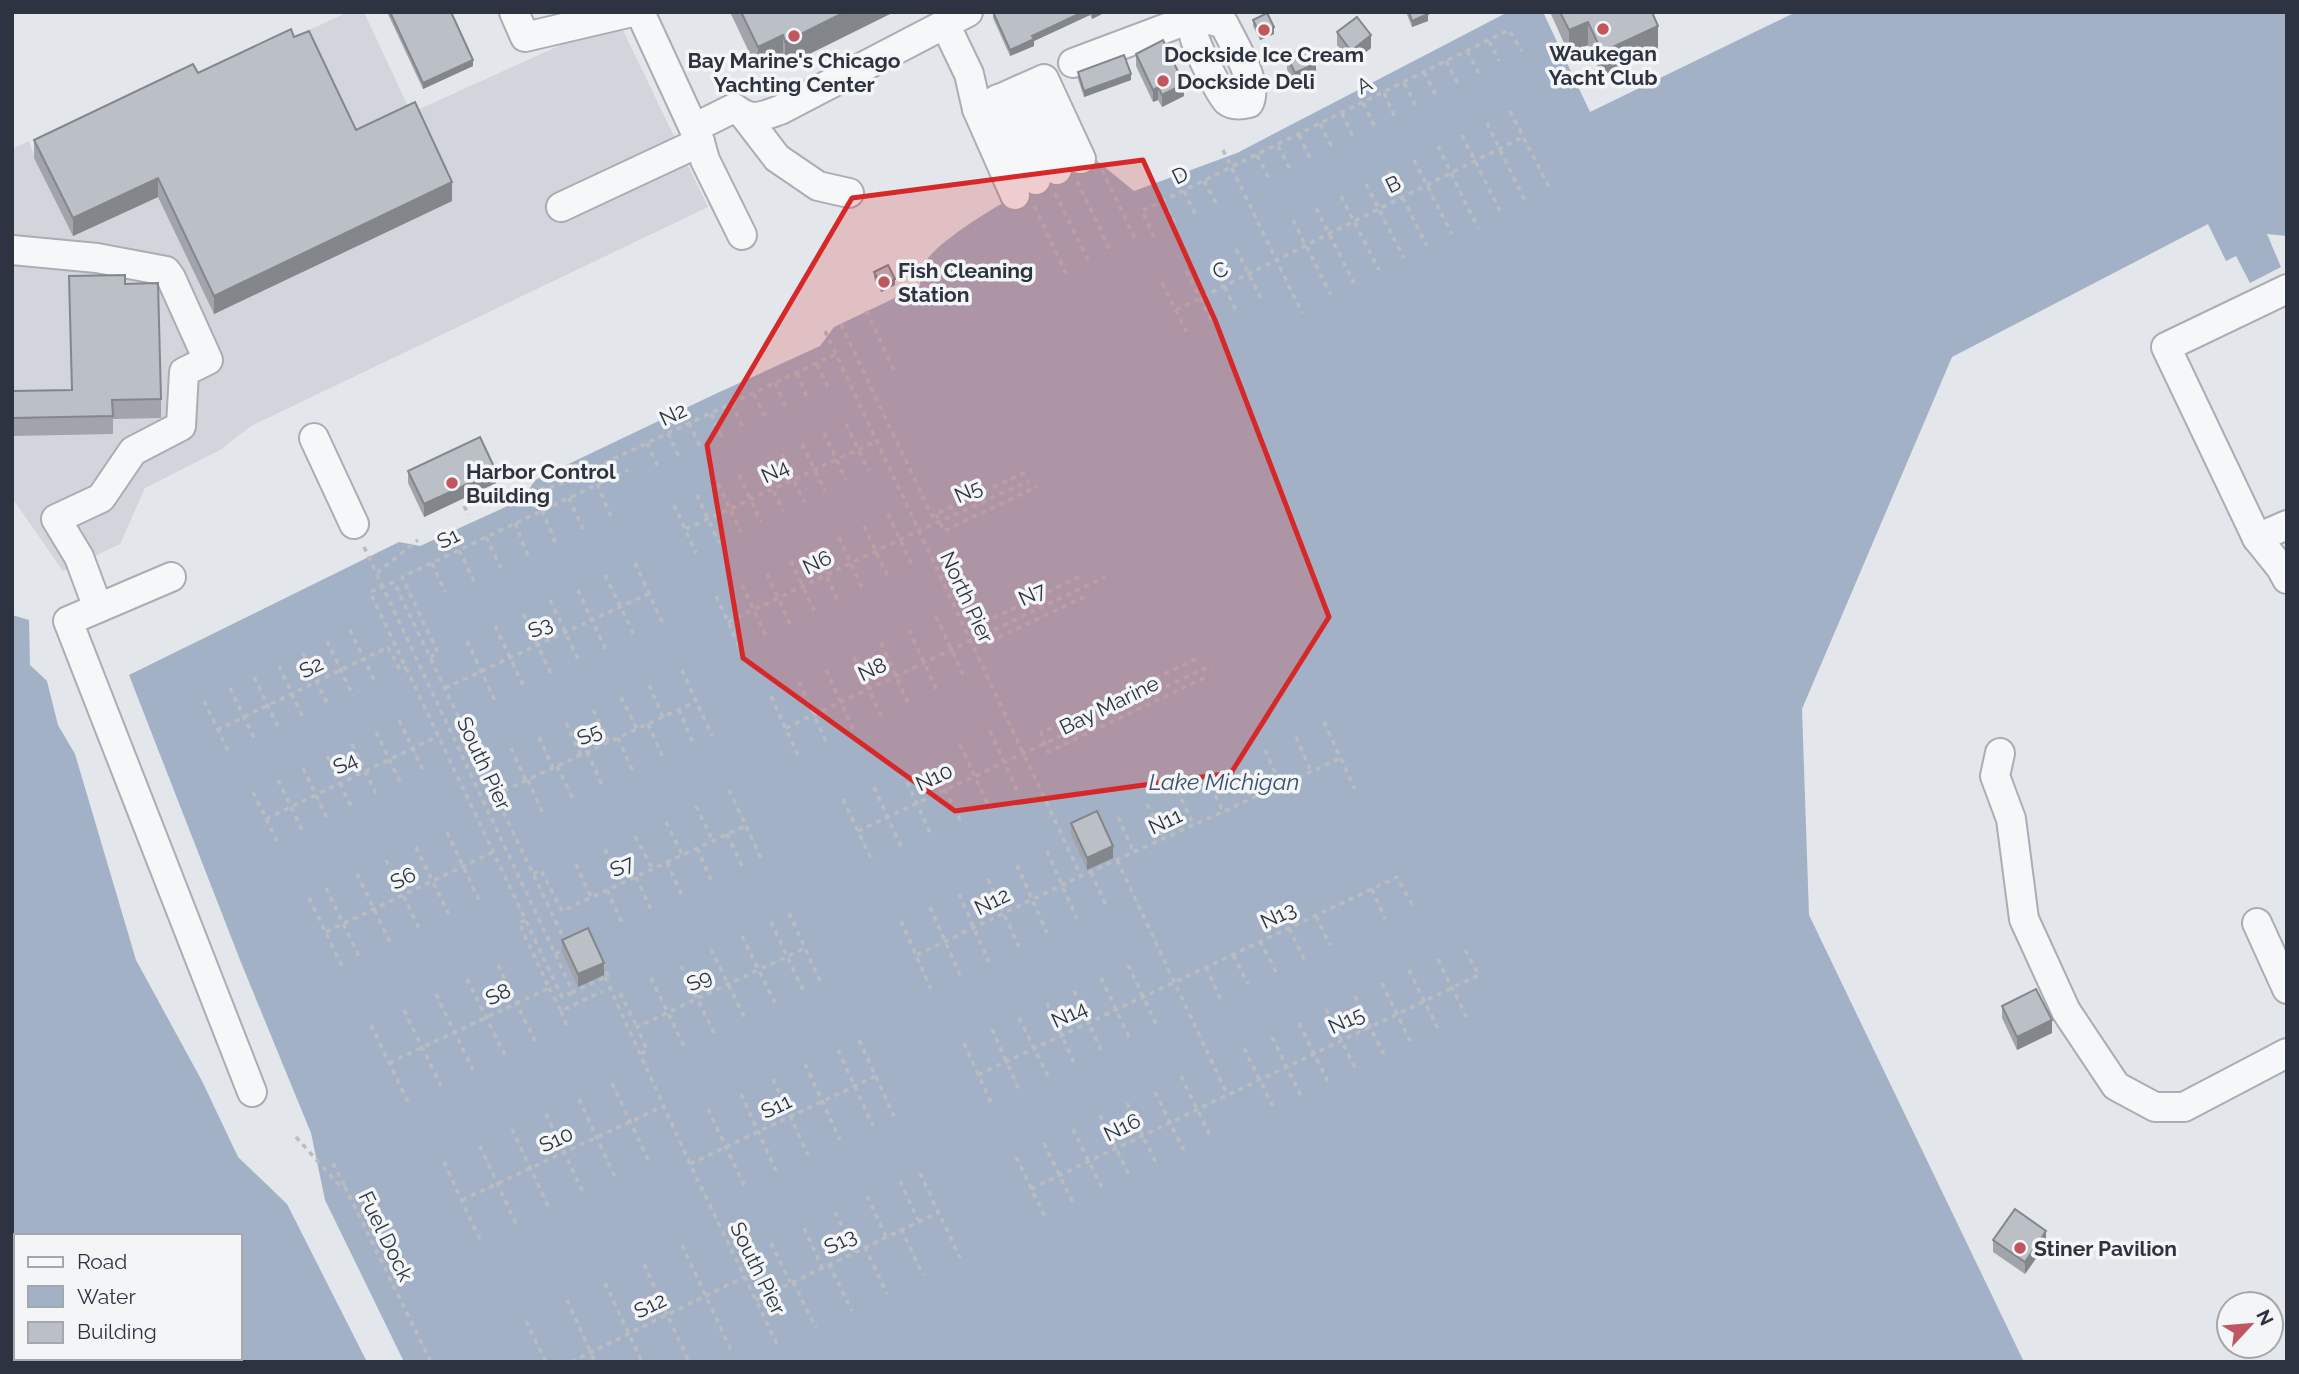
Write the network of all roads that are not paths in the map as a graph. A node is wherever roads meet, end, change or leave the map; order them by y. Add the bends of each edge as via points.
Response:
1 (514, 12) edge
2 (632, 12) edge
3 (640, 12) edge
4 (1201, 13) edge
5 (948, 23) edge
6 (1073, 63) dead end
7 (998, 99) junction
8 (744, 116) junction
9 (697, 135) junction
10 (849, 193) dead end
11 (561, 207) dead end
12 (12, 250) edge
13 (2287, 289) edge
14 (314, 438) dead end
15 (2287, 525) edge
16 (359, 535) road end
17 (2257, 538) junction
18 (171, 577) dead end
19 (2287, 579) edge
20 (99, 608) junction
21 (2000, 752) dead end
22 (2257, 923) dead end
23 (2287, 989) edge
24 (2287, 1053) edge
25 (252, 1091) dead end

1 - 2 lane via 525,37
3 - 9 lane
4 - 6 lane
5 - 7 lane via 955,80
5 - 8 lane via 780,110 758,118
7 - 7 lane via 1056,179 1044,79
8 - 9 lane via 734,108
8 - 10 lane via 777,158 818,186
9 - 11 lane
12 - 20 lane via 97,258 166,271 208,360 184,372 181,426 133,451 101,498 57,519 79,557
13 - 17 lane via 2166,347
14 - 16 lane
15 - 17 lane
17 - 19 lane
18 - 20 lane
20 - 25 lane via 68,621
21 - 24 lane via 1995,776 2011,819 2024,919 2066,1011 2116,1086 2155,1107 2184,1107
22 - 23 lane

